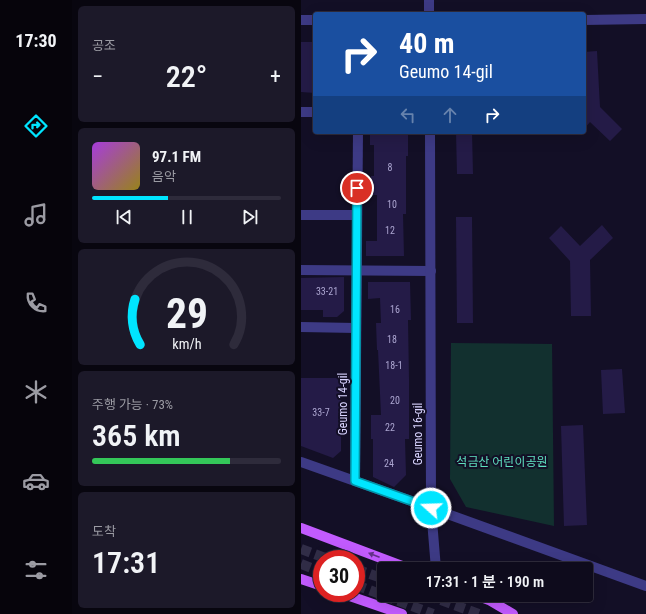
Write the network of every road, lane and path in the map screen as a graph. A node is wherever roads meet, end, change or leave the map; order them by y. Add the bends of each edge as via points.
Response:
1 (429, 0) edge
2 (429, 12) edge
3 (301, 20) edge
4 (313, 20) edge
5 (586, 20) edge
6 (646, 20) edge
7 (301, 112) edge
8 (313, 112) edge
9 (358, 134) edge
10 (430, 134) edge
11 (301, 215) edge
12 (357, 215) junction
13 (301, 270) edge
14 (357, 270) junction
15 (431, 271) junction
16 (301, 327) edge
17 (356, 328) junction
18 (301, 462) edge
19 (355, 481) junction
20 (431, 508) junction
21 (301, 528) edge
22 (391, 562) edge
23 (435, 562) edge
24 (301, 579) edge
25 (313, 583) edge
26 (646, 586) edge
27 (365, 601) edge
28 (492, 602) edge
29 (402, 614) edge
30 (513, 614) edge

1 - 2 street
3 - 4 street
5 - 6 street
7 - 8 street
9 - 12 street, Geumo 14-gil
10 - 15 street, Geumo 16-gil
11 - 12 street
12 - 14 street, Geumo 14-gil
13 - 14 street
14 - 15 street
14 - 17 street, Geumo 14-gil
15 - 20 street, Geumo 16-gil
16 - 17 street
17 - 19 street, Geumo 14-gil
18 - 19 street
19 - 20 street
20 - 23 street, Geumo 16-gil
20 - 26 street
22 -> 21 main road
24 - 25 main road
27 - 29 main road
28 - 30 main road

